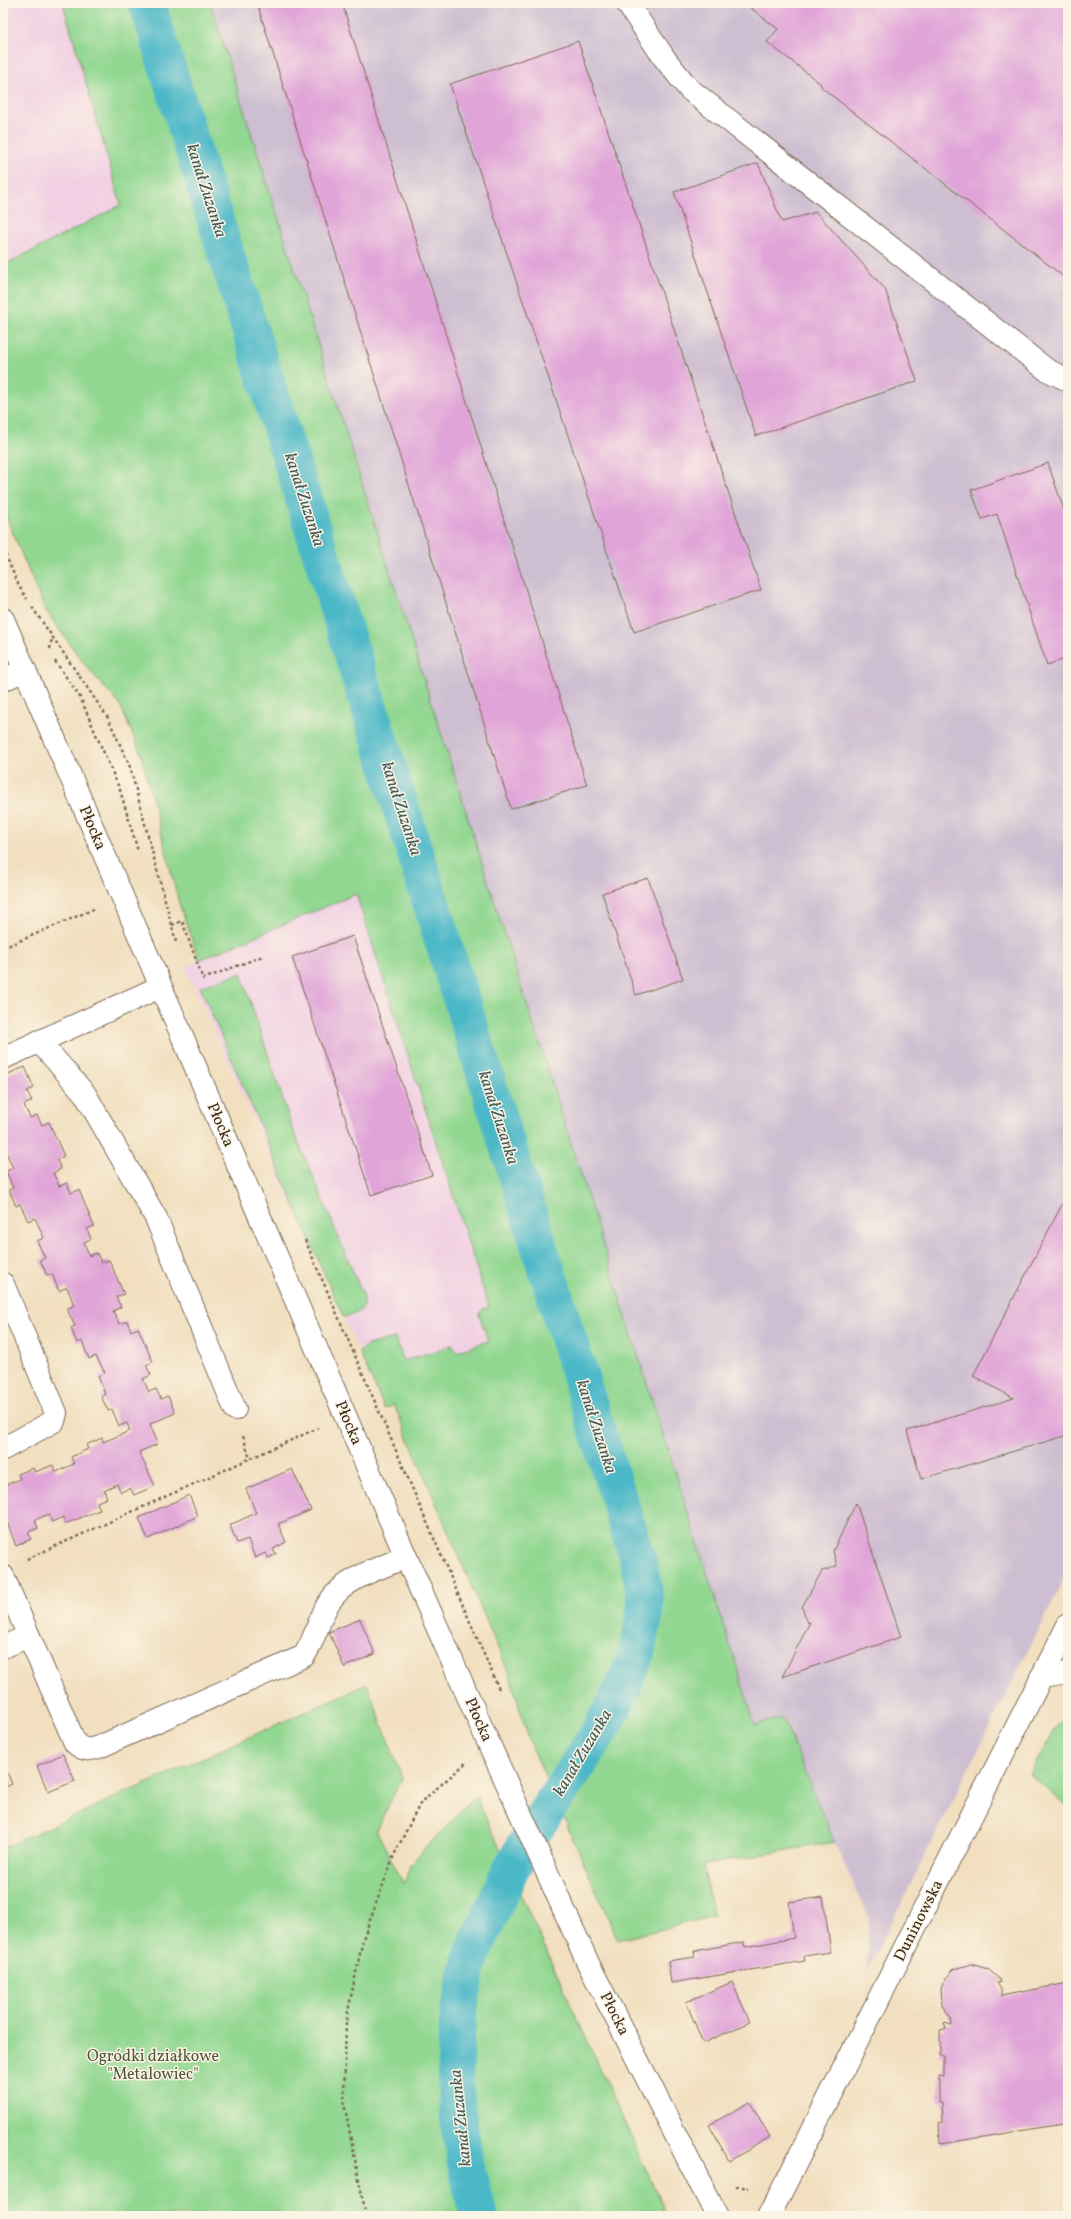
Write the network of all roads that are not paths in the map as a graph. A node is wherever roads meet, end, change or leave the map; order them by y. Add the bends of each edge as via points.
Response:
1 (627, 3) edge
2 (1068, 380) edge
3 (3, 619) edge
4 (26, 670) junction
5 (3, 680) edge
6 (160, 987) junction
7 (39, 1042) junction
8 (3, 1058) edge
9 (3, 1284) edge
10 (235, 1409) dead end
11 (3, 1449) edge
12 (406, 1557) junction
13 (3, 1576) edge
14 (1068, 1625) edge
15 (29, 1636) junction
16 (3, 1647) edge
17 (1068, 1673) edge
18 (1041, 1677) junction
19 (717, 2216) edge
20 (769, 2216) edge

1 - 2 street via 689,89 1047,370
3 - 4 street, Płocka
4 - 5 street
4 - 6 street, Płocka
6 - 7 street
6 - 12 street, Płocka
7 - 8 street
7 - 10 street via 85,1094 156,1218
9 - 11 street via 56,1413 54,1421
12 - 15 street via 344,1585 330,1601 313,1642 304,1656 92,1749 81,1748 75,1744
12 - 19 street, Płocka via 588,1963
13 - 15 street
14 - 18 street, Duninowska
15 - 16 street
17 - 18 street
18 - 20 street, Duninowska

